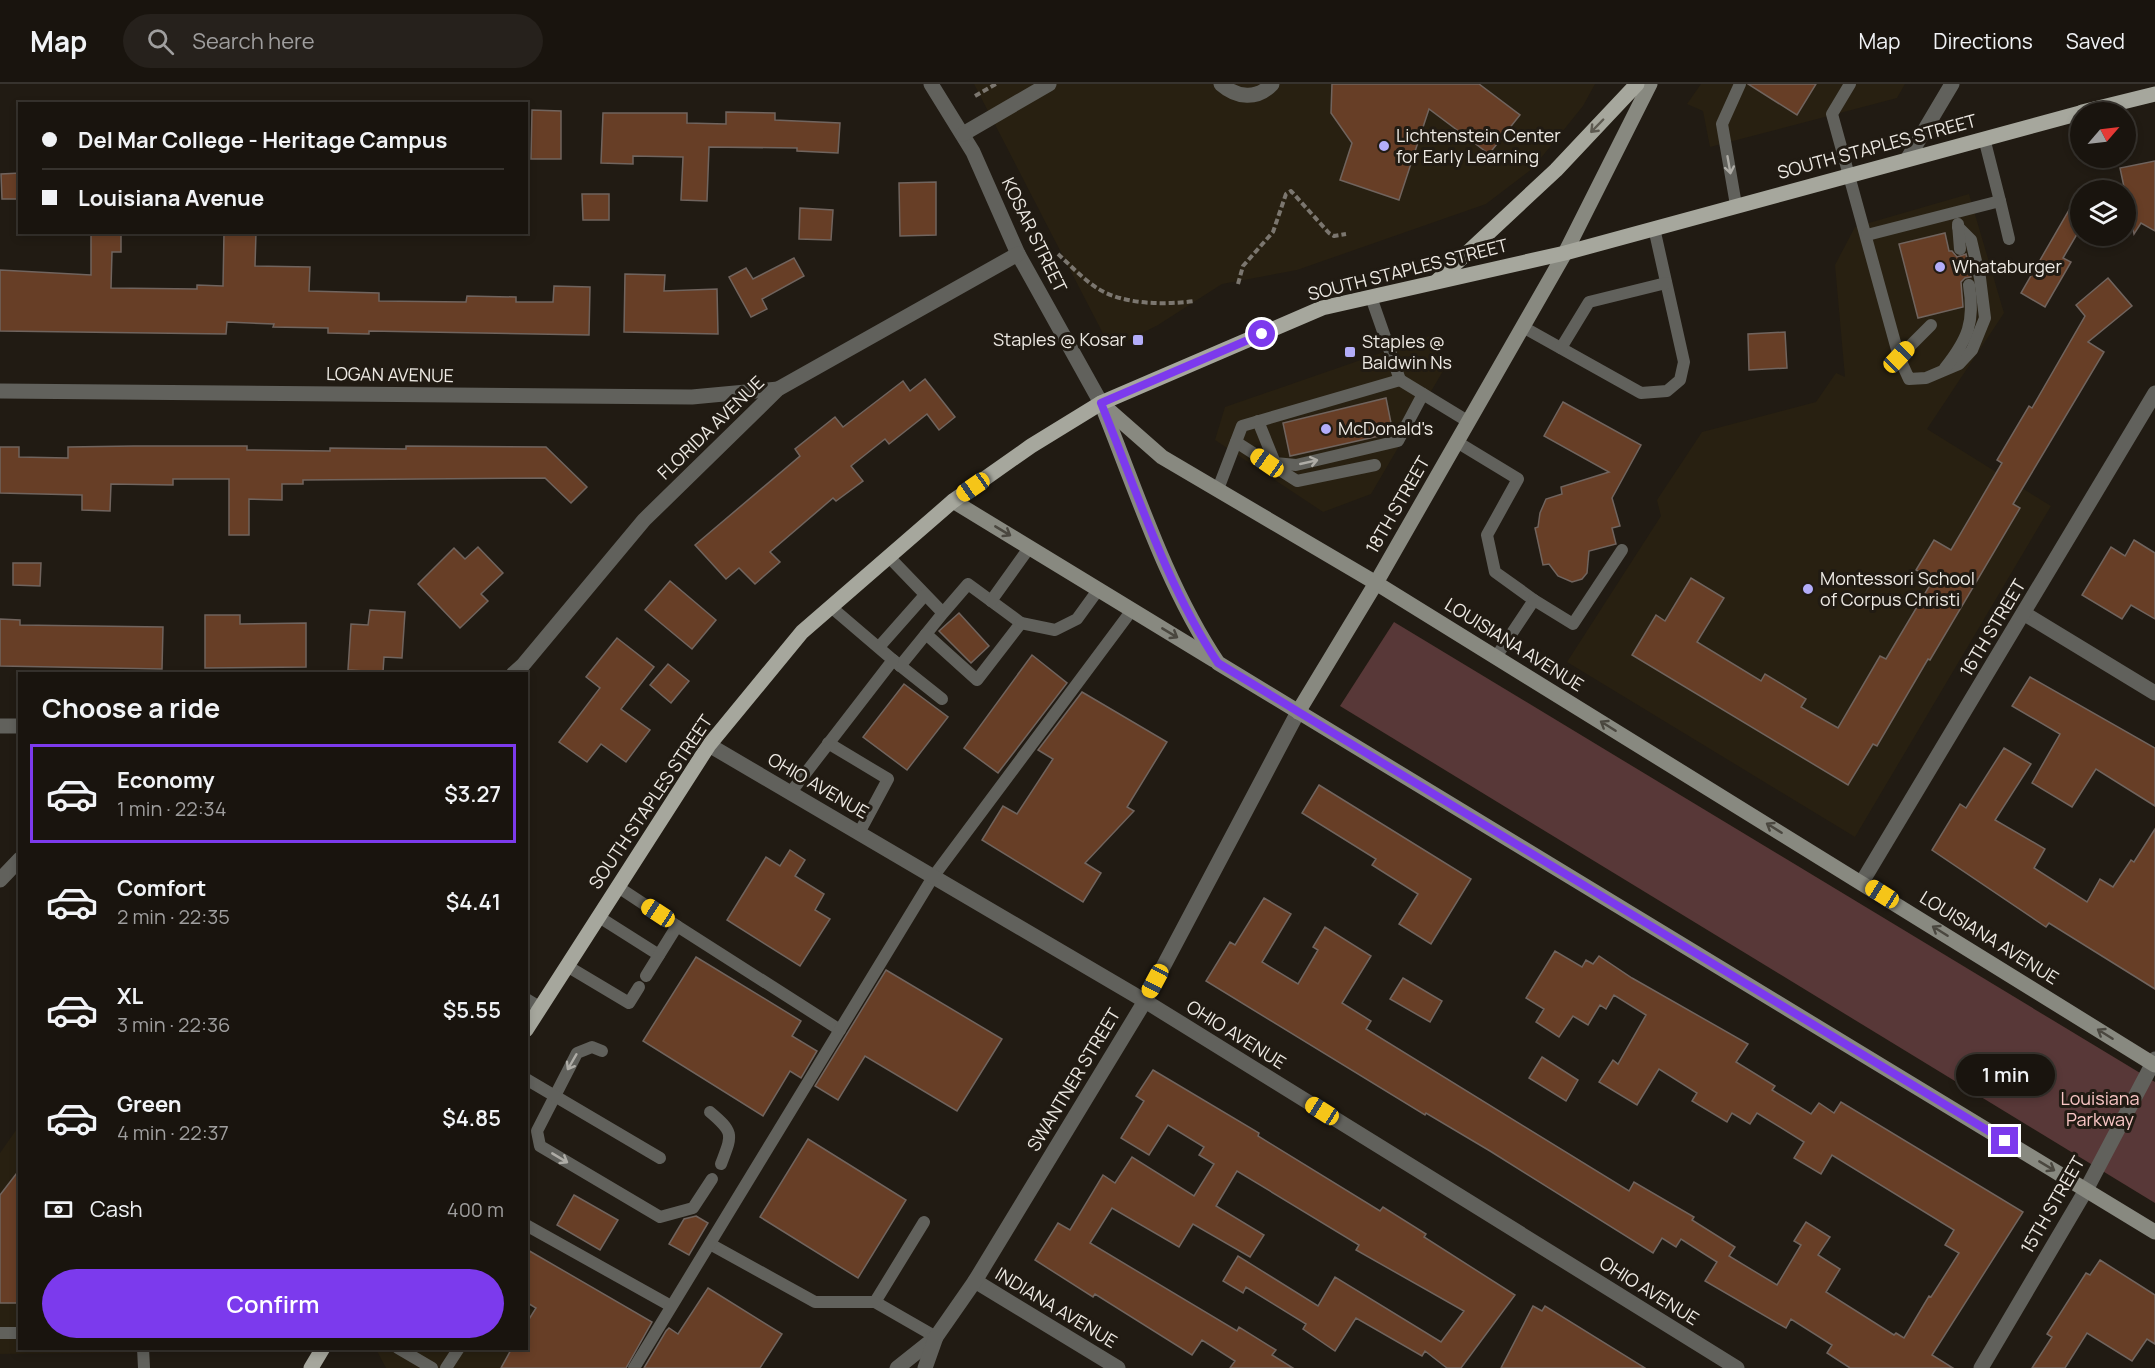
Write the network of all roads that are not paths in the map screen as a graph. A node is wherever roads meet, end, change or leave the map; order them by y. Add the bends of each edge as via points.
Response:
1 (932, 84) edge
2 (1049, 84) edge
3 (1221, 84) edge
4 (1272, 84) edge
5 (1637, 84) edge
6 (1650, 84) edge
7 (1740, 84) edge
8 (1850, 84) edge
9 (1951, 84) edge
10 (2155, 94) edge
11 (2124, 102) edge
12 (2070, 116) edge
13 (963, 134) junction
14 (1984, 138) junction
15 (1908, 158) junction
16 (1848, 174) junction
17 (2000, 201) junction
18 (1736, 206) junction
19 (1955, 212) junction
20 (1958, 227) junction
21 (1654, 228) junction
22 (1867, 235) junction
23 (2009, 238) dead end
24 (1960, 249) dead end
25 (1565, 253) junction
26 (1018, 254) junction
27 (1437, 281) junction
28 (1666, 282) junction
29 (1970, 285) dead end
30 (1371, 297) junction
31 (1931, 325) dead end
32 (1523, 327) junction
33 (1561, 348) junction
34 (1899, 357) junction
35 (1941, 374) junction
36 (1400, 380) junction
37 (778, 389) junction
38 (0, 391) edge
39 (2155, 393) edge
40 (1423, 394) junction
41 (1101, 403) junction
42 (1258, 421) junction
43 (1469, 422) junction
44 (1236, 442) junction
45 (1457, 442) junction
46 (1375, 465) dead end
47 (1218, 489) junction
48 (953, 501) junction
49 (1029, 548) junction
50 (1622, 550) dead end
51 (889, 557) junction
52 (1376, 583) junction
53 (1098, 590) junction
54 (925, 595) junction
55 (1534, 600) junction
56 (991, 601) junction
57 (831, 607) junction
58 (1132, 610) junction
59 (943, 613) junction
60 (2025, 614) junction
61 (1021, 623) junction
62 (926, 634) junction
63 (879, 647) junction
64 (1496, 657) junction
65 (897, 663) junction
66 (1218, 663) junction
67 (515, 672) edge
68 (2155, 693) edge
69 (942, 699) dead end
70 (1298, 712) junction
71 (0, 726) edge
72 (18, 726) edge
73 (828, 743) junction
74 (709, 745) junction
75 (790, 792) junction
76 (859, 833) junction
77 (18, 861) edge
78 (933, 877) junction
79 (0, 880) edge
80 (1862, 882) junction
81 (618, 887) junction
82 (599, 917) junction
83 (677, 926) junction
84 (659, 955) junction
85 (567, 966) junction
86 (646, 976) dead end
87 (639, 987) dead end
88 (528, 1000) edge
89 (1145, 1000) junction
90 (541, 1008) junction
91 (528, 1027) edge
92 (840, 1030) junction
93 (602, 1051) dead end
94 (2154, 1062) edge
95 (528, 1080) edge
96 (554, 1094) junction
97 (710, 1112) dead end
98 (660, 1158) dead end
99 (721, 1164) dead end
100 (712, 1179) dead end
101 (2086, 1190) junction
102 (924, 1221) dead end
103 (528, 1226) edge
104 (2155, 1232) edge
105 (710, 1244) junction
106 (975, 1281) junction
107 (875, 1302) junction
108 (671, 1306) junction
109 (0, 1333) edge
110 (18, 1333) edge
111 (936, 1337) junction
112 (143, 1350) edge
113 (322, 1350) edge
114 (401, 1350) edge
115 (458, 1350) edge
116 (144, 1368) edge
117 (311, 1368) edge
118 (432, 1368) edge
119 (446, 1368) edge
120 (633, 1368) edge
121 (897, 1368) edge
122 (925, 1368) edge
123 (1118, 1368) edge
124 (1737, 1368) edge
125 (1981, 1368) edge

1 - 13 street, KOSAR STREET
2 - 13 street
3 - 4 street via 1230,92 1252,96
5 -> 27 main road via 1556,170
6 - 25 main road, 18TH STREET
7 -> 18 lane via 1722,124
8 - 16 lane via 1832,114
9 - 15 street
10 - 11 main road, SOUTH STAPLES STREET
12 - 14 main road, SOUTH STAPLES STREET
13 - 26 street, KOSAR STREET
14 - 15 main road, SOUTH STAPLES STREET
14 - 17 lane
15 - 16 main road, SOUTH STAPLES STREET
16 - 18 main road, SOUTH STAPLES STREET
16 - 22 lane
17 - 19 lane
17 - 23 lane
18 - 21 main road, SOUTH STAPLES STREET
19 - 20 lane
19 - 22 lane
20 - 24 lane
20 - 35 lane via 1971,240 1985,318 1972,350
21 - 25 main road, SOUTH STAPLES STREET
21 - 28 lane
22 - 34 lane
25 - 27 main road, SOUTH STAPLES STREET
25 - 32 main road, 18TH STREET
26 - 37 street, FLORIDA AVENUE
26 - 41 street, KOSAR STREET
27 - 30 main road, SOUTH STAPLES STREET
28 - 33 lane via 1589,302
28 - 33 lane via 1684,362 1680,380 1667,391 1641,393
29 - 35 lane via 1970,327
30 - 36 lane
30 - 41 main road, SOUTH STAPLES STREET via 1322,308
31 - 34 lane
32 - 33 lane
32 - 43 main road, 18TH STREET
34 - 35 lane via 1910,379
36 - 40 lane
36 - 42 lane
37 - 38 street, LOGAN AVENUE via 692,397
37 - 67 street, FLORIDA AVENUE via 644,520
39 - 60 street, 16TH STREET
42 -> 40 lane via 1275,463 1296,465 1398,441
40 - 43 lane
41 - 47 main road, LOUISIANA AVENUE via 1162,457
41 - 48 main road, SOUTH STAPLES STREET
41 - 66 main road via 1165,560 1199,634
42 - 44 lane via 1242,426
43 - 45 main road, 18TH STREET
44 - 46 lane via 1297,481
44 - 47 lane
45 - 52 main road, 18TH STREET
45 - 55 lane via 1518,479 1487,535 1495,572
47 - 52 main road, LOUISIANA AVENUE
48 -> 49 main road
48 - 51 main road, SOUTH STAPLES STREET
49 - 53 main road
49 - 56 lane
50 - 55 lane via 1573,624
51 - 54 lane
51 - 57 main road, SOUTH STAPLES STREET
52 - 64 main road, LOUISIANA AVENUE
52 - 70 main road, 18TH STREET
53 - 58 main road
53 - 61 lane via 1077,619 1055,630
54 - 59 lane
54 - 63 lane
55 - 64 lane
56 - 59 lane via 968,584
56 - 61 lane
57 - 63 lane
57 - 74 main road, SOUTH STAPLES STREET via 802,632
58 -> 66 main road
58 - 78 lane
59 - 62 lane
60 - 68 street
60 - 80 street, 16TH STREET
61 - 62 lane via 977,680
62 - 65 lane
63 - 65 lane
80 -> 64 main road, LOUISIANA AVENUE
65 - 69 lane
65 - 73 lane
66 - 70 main road
70 - 89 street, SWANTNER STREET
70 -> 101 main road
71 - 72 street
73 - 75 lane
73 - 76 lane via 888,779
74 - 75 street, OHIO AVENUE
74 - 81 main road, SOUTH STAPLES STREET
75 - 76 street, OHIO AVENUE
76 - 78 street, OHIO AVENUE
77 - 79 street
78 - 89 street, OHIO AVENUE
78 - 92 lane
94 -> 80 main road, LOUISIANA AVENUE
81 - 82 main road, SOUTH STAPLES STREET
81 - 83 lane
82 - 84 lane
82 - 85 main road, SOUTH STAPLES STREET
83 - 84 lane
83 - 92 lane
84 - 86 lane
85 - 87 lane via 629,1003
85 - 90 main road, SOUTH STAPLES STREET
88 - 90 lane
89 - 106 street, SWANTNER STREET
89 - 124 street, OHIO AVENUE
90 - 91 main road, SOUTH STAPLES STREET
92 - 105 lane
93 -> 96 lane via 592,1047 577,1053
94 - 101 street, 15TH STREET
95 - 96 lane
96 - 98 lane
96 -> 100 lane via 537,1131 540,1146 660,1217 693,1208
97 - 99 lane via 728,1127 731,1138
101 - 104 main road
101 - 125 street, 15TH STREET
102 - 107 lane
103 - 108 lane
105 - 107 lane via 815,1302
105 - 108 lane
106 - 111 street, SWANTNER STREET
106 - 123 street, INDIANA AVENUE
107 - 111 lane
108 - 120 lane
109 - 110 lane
111 - 121 street
111 - 122 street, SWANTNER STREET
112 - 116 lane
113 - 117 main road
114 - 118 lane
115 - 119 lane

